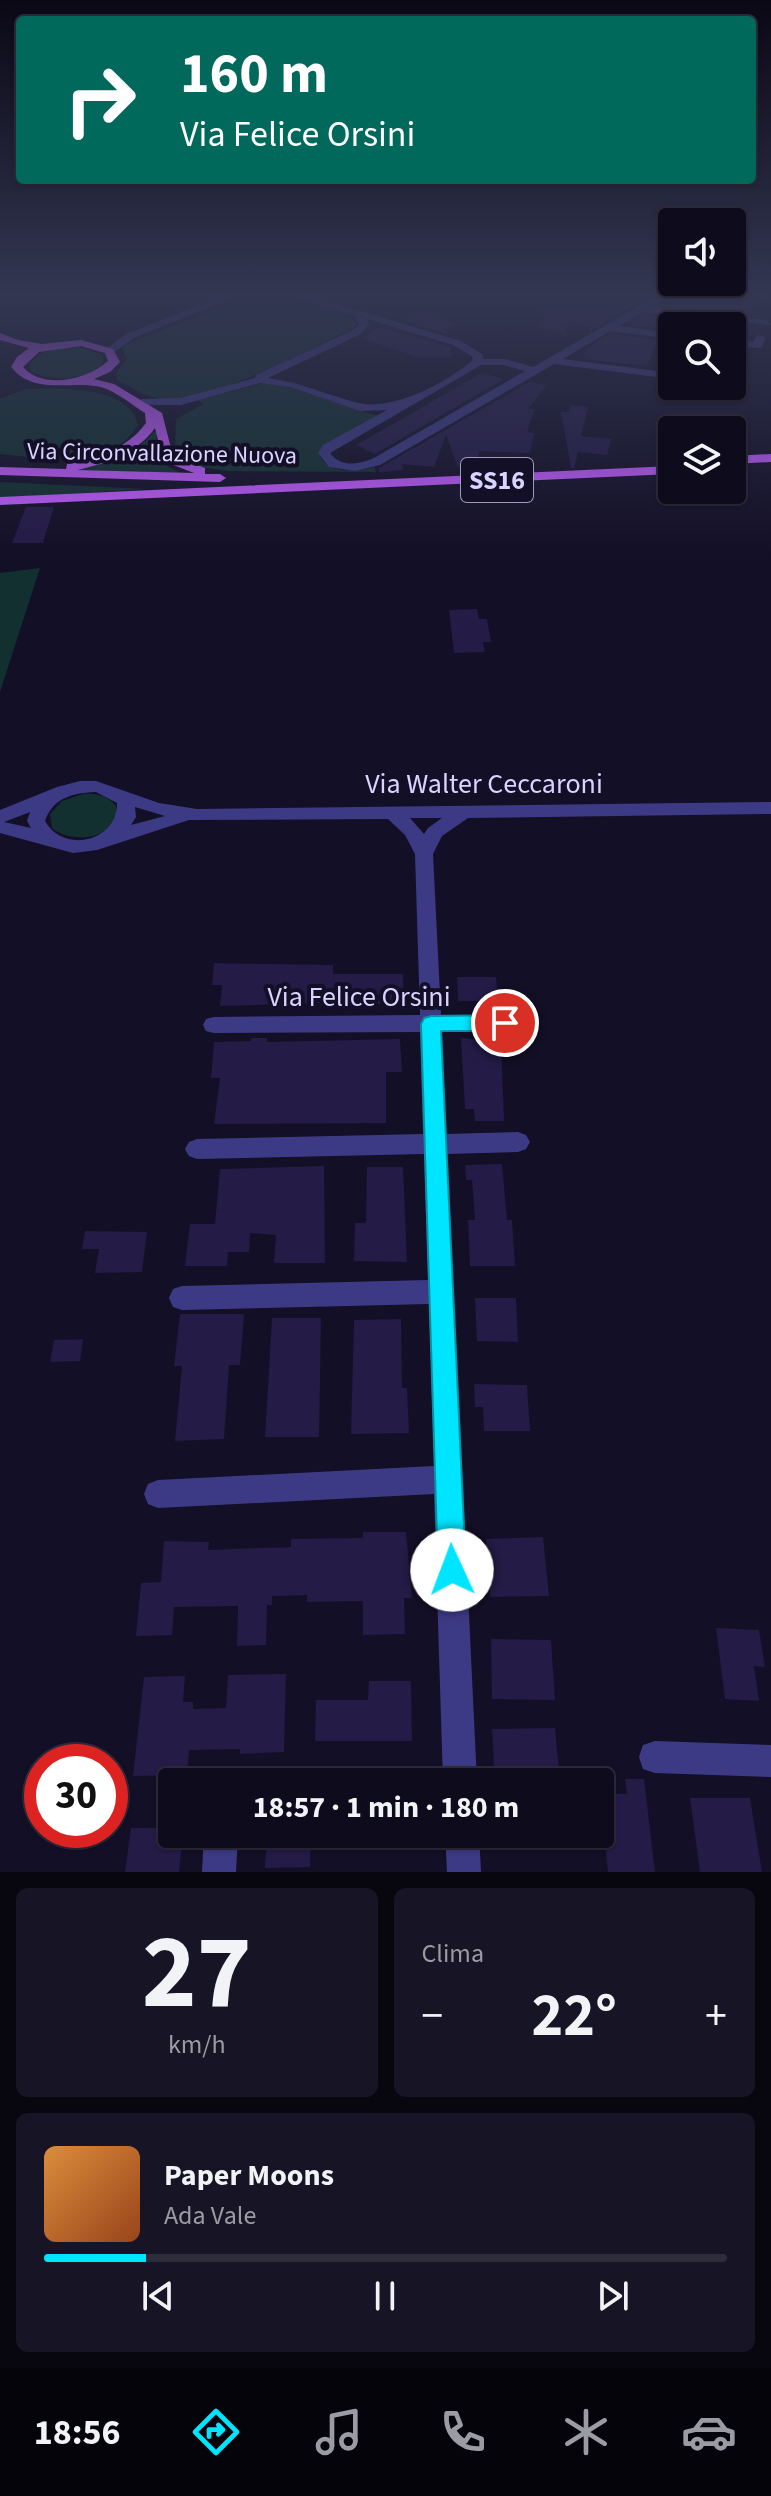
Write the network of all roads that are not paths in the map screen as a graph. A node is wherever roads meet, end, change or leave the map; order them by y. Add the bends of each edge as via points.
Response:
1 (44, 381) edge
2 (69, 381) edge
3 (89, 381) edge
4 (106, 381) edge
5 (248, 381) edge
6 (254, 381) edge
7 (445, 381) edge
8 (512, 381) edge
9 (110, 386) junction
10 (408, 403) junction
11 (146, 407) junction
12 (771, 458) edge
13 (746, 459) edge
14 (771, 464) edge
15 (658, 465) edge
16 (746, 465) edge
17 (0, 469) edge
18 (658, 471) edge
19 (0, 479) edge
20 (243, 479) junction
21 (322, 483) junction
22 (0, 501) edge
23 (119, 794) junction
24 (55, 795) junction
25 (771, 808) edge
26 (390, 811) junction
27 (465, 811) junction
28 (197, 815) junction
29 (0, 817) edge
30 (0, 827) edge
31 (111, 837) junction
32 (45, 838) junction
33 (424, 854) junction
34 (505, 1023) dead end
35 (431, 1024) junction
36 (214, 1025) dead end
37 (518, 1142) dead end
38 (435, 1144) junction
39 (197, 1149) dead end
40 (441, 1292) junction
41 (182, 1298) dead end
42 (448, 1479) junction
43 (158, 1494) dead end
44 (655, 1757) dead end
45 (771, 1761) edge
46 (459, 1768) edge
47 (220, 1848) edge
48 (463, 1848) edge
49 (219, 1872) edge
50 (464, 1872) edge

1 - 2 main road
3 - 9 main road
4 - 9 main road
5 - 11 street
6 - 10 street via 292,384 372,409
7 - 10 street
8 - 10 street via 376,462 346,467 329,462 327,448
9 - 11 main road
11 - 17 main road via 152,423 145,434 106,458 58,469
11 - 20 main road via 162,422 167,458 190,469
12 - 13 main road
14 - 16 main road
15 - 21 main road, SS16
17 - 20 main road, Via Circonvallazione Nuova / SS16
18 - 21 main road, SS16
19 - 21 main road, Via Circonvallazione Nuova / SS16
20 - 21 main road, Via Circonvallazione Nuova / SS16
21 - 22 main road
23 - 24 street, Via Walter Ceccaroni via 96,786
23 - 28 street, Via Walter Ceccaroni via 156,809
23 - 31 street via 126,801 127,819
24 - 29 street, Via Walter Ceccaroni
24 - 32 street via 36,821
25 - 27 street, Via Walter Ceccaroni
26 - 27 street, Via Walter Ceccaroni
26 - 28 street, Via Walter Ceccaroni
26 - 33 street via 413,831
27 - 33 street via 434,832
28 - 31 street, Via Walter Ceccaroni
30 - 32 street, Via Walter Ceccaroni
31 - 32 street, Via Walter Ceccaroni via 69,847
33 - 35 street
34 - 35 street, Via Felice Orsini
35 - 36 street, Via Felice Orsini
35 - 38 street
37 - 38 street
38 - 39 street
38 - 40 street
40 - 41 street
40 - 42 street
42 - 43 street
42 - 46 street
44 - 45 street
47 - 49 street
48 - 50 street

